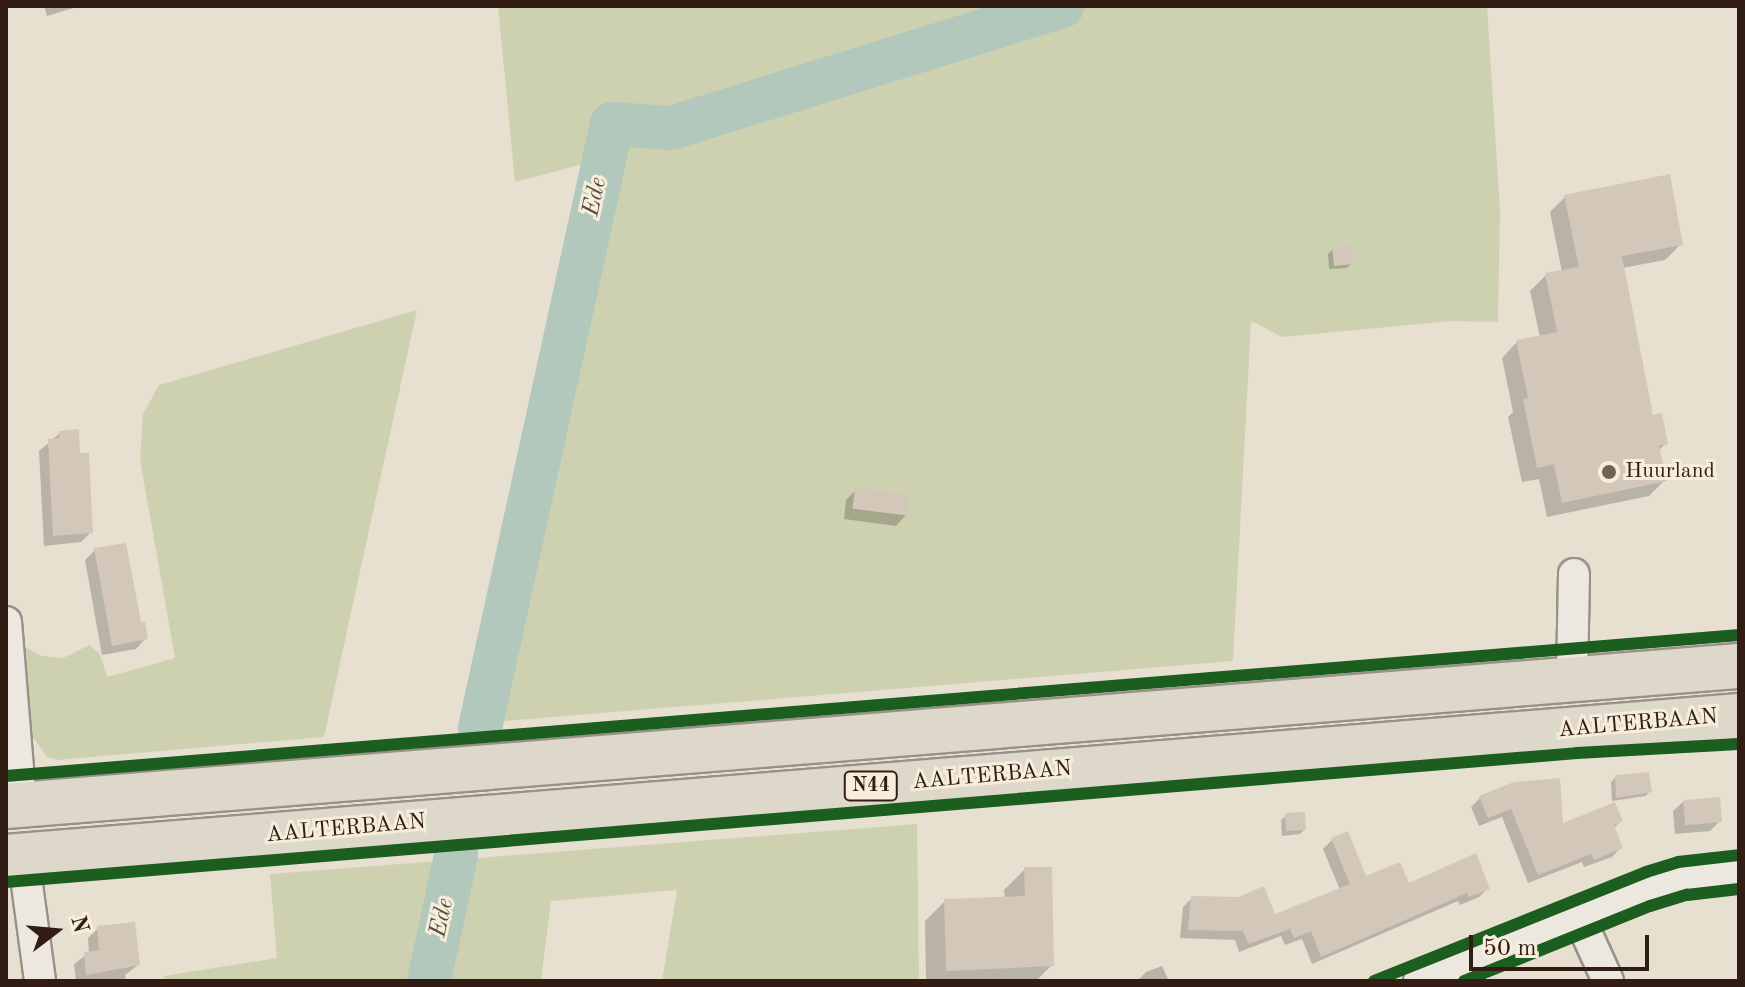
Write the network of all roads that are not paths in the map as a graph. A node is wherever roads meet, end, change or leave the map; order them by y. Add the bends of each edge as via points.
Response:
1 (1574, 574) dead end
2 (6, 622) edge
3 (1739, 666) edge
4 (1572, 678) junction
5 (1739, 716) edge
6 (14, 805) edge
7 (14, 856) edge
8 (1739, 870) edge
9 (1579, 917) junction
10 (40, 981) edge
11 (1419, 981) edge
12 (1608, 981) edge

1 - 4 street
2 - 6 street
3 - 4 highway, N44
4 - 6 highway, N44
5 - 7 highway, AALTERBAAN / N44
7 - 10 street
8 - 9 street via 1648,888
9 - 11 street
9 - 12 street

